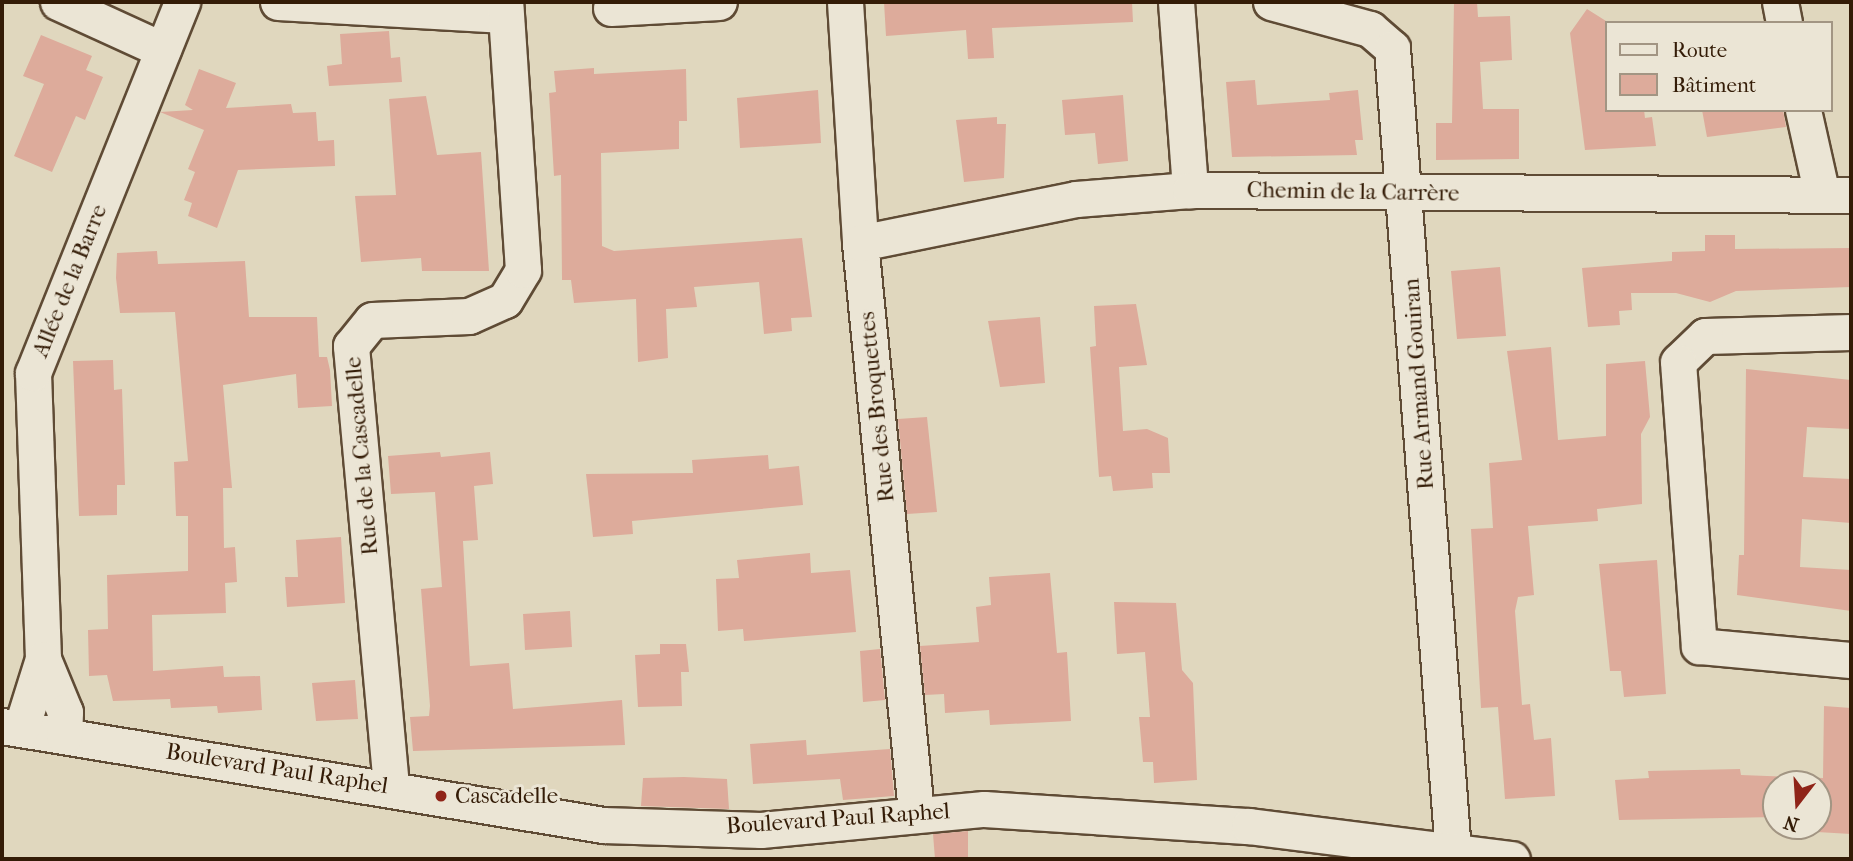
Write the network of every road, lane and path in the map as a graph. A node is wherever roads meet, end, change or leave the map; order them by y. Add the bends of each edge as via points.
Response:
1 (58, 2) edge
2 (182, 2) edge
3 (278, 2) edge
4 (719, 2) edge
5 (845, 2) edge
6 (1176, 2) edge
7 (1271, 2) edge
8 (1780, 2) edge
9 (505, 8) edge
10 (611, 8) dead end
11 (1784, 21) edge
12 (163, 50) junction
13 (1804, 112) edge
14 (1190, 190) junction
15 (1405, 192) junction
16 (1837, 195) edge
17 (860, 243) junction
18 (1851, 332) edge
19 (43, 659) junction
20 (1851, 660) edge
21 (11, 728) edge
22 (64, 736) junction
23 (391, 786) junction
24 (916, 812) junction
25 (1453, 851) junction
26 (1513, 859) edge

1 - 12 street
2 - 12 street, Allée de la Barre
3 - 9 street
4 - 10 street
5 - 17 street, Rue des Broquettes
6 - 14 street
7 - 15 street, Rue Armand Gouiran via 1370,29 1392,48
8 - 11 street
9 - 23 street, Rue de la Cascadelle via 523,270 505,300 469,316 372,320 351,346
12 - 19 street, Allée de la Barre via 33,373
13 - 16 street
14 - 15 street, Chemin de la Carrère
14 - 17 street, Chemin de la Carrère via 1076,199
15 - 16 street, Chemin de la Carrère
15 - 25 street, Rue Armand Gouiran
17 - 24 street, Rue des Broquettes
18 - 20 street via 1705,336 1678,362 1699,646
19 - 21 street, Allée de la Barre
19 - 22 street, Allée de la Barre via 65,712
21 - 22 street, Boulevard Paul Raphel
22 - 23 street, Boulevard Paul Raphel
23 - 24 street, Boulevard Paul Raphel via 603,825 761,830
24 - 25 street, Boulevard Paul Raphel via 1080,814
25 - 26 street, Boulevard Paul Raphel

